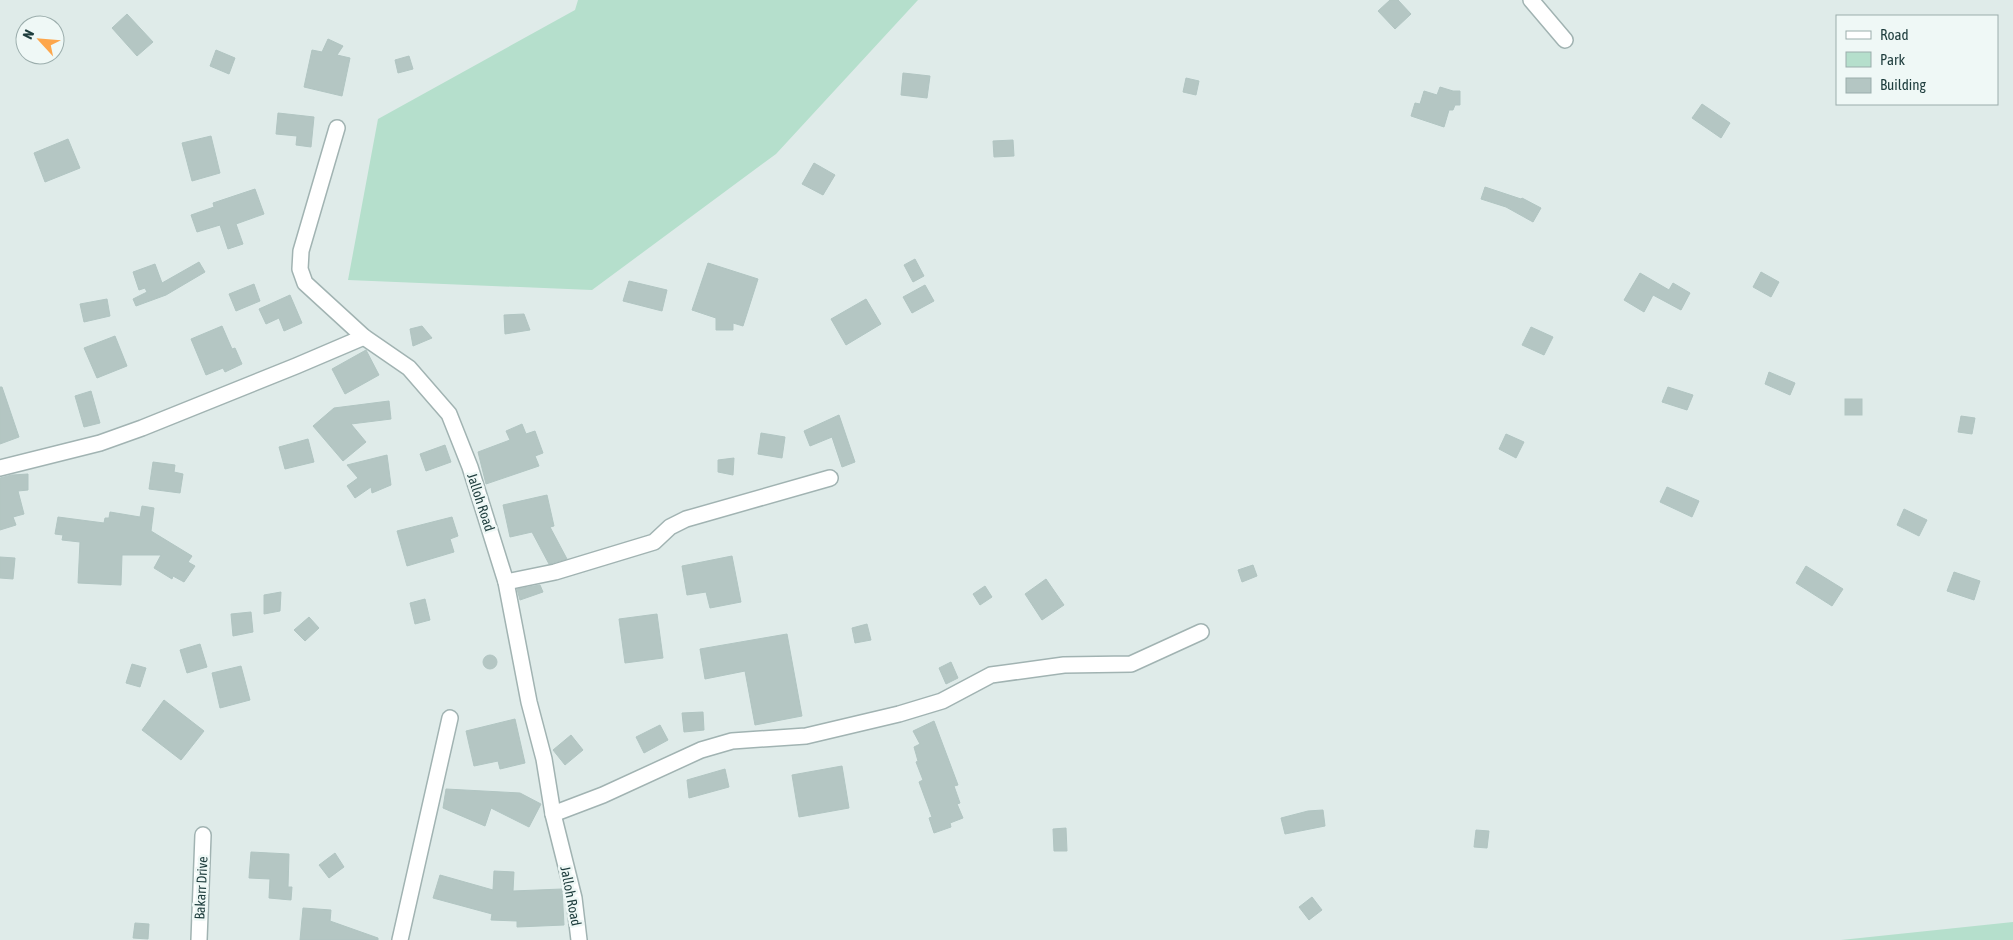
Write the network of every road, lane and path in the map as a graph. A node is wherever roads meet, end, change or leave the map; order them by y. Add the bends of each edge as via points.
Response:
1 (1531, 0) edge
2 (1565, 40) dead end
3 (337, 128) dead end
4 (364, 337) junction
5 (0, 468) edge
6 (830, 478) dead end
7 (506, 582) junction
8 (1201, 632) dead end
9 (450, 718) dead end
10 (552, 814) junction
11 (203, 835) dead end
12 (199, 940) edge
13 (400, 940) edge
14 (579, 940) edge

1 - 2 street
3 - 4 street, Jalloh Road via 300,251 300,269 305,283
4 - 5 street via 142,428 100,443
4 - 7 street, Jalloh Road via 409,368 449,414 470,468
6 - 7 street via 686,519 670,527 654,542 555,572
7 - 10 street, Jalloh Road via 529,702 544,759
8 - 10 street via 1131,664 1064,665 992,676 942,701 899,714 806,736 732,741 701,750
9 - 13 street
10 - 14 street, Jalloh Road via 574,898
11 - 12 street, Bakarr Drive

